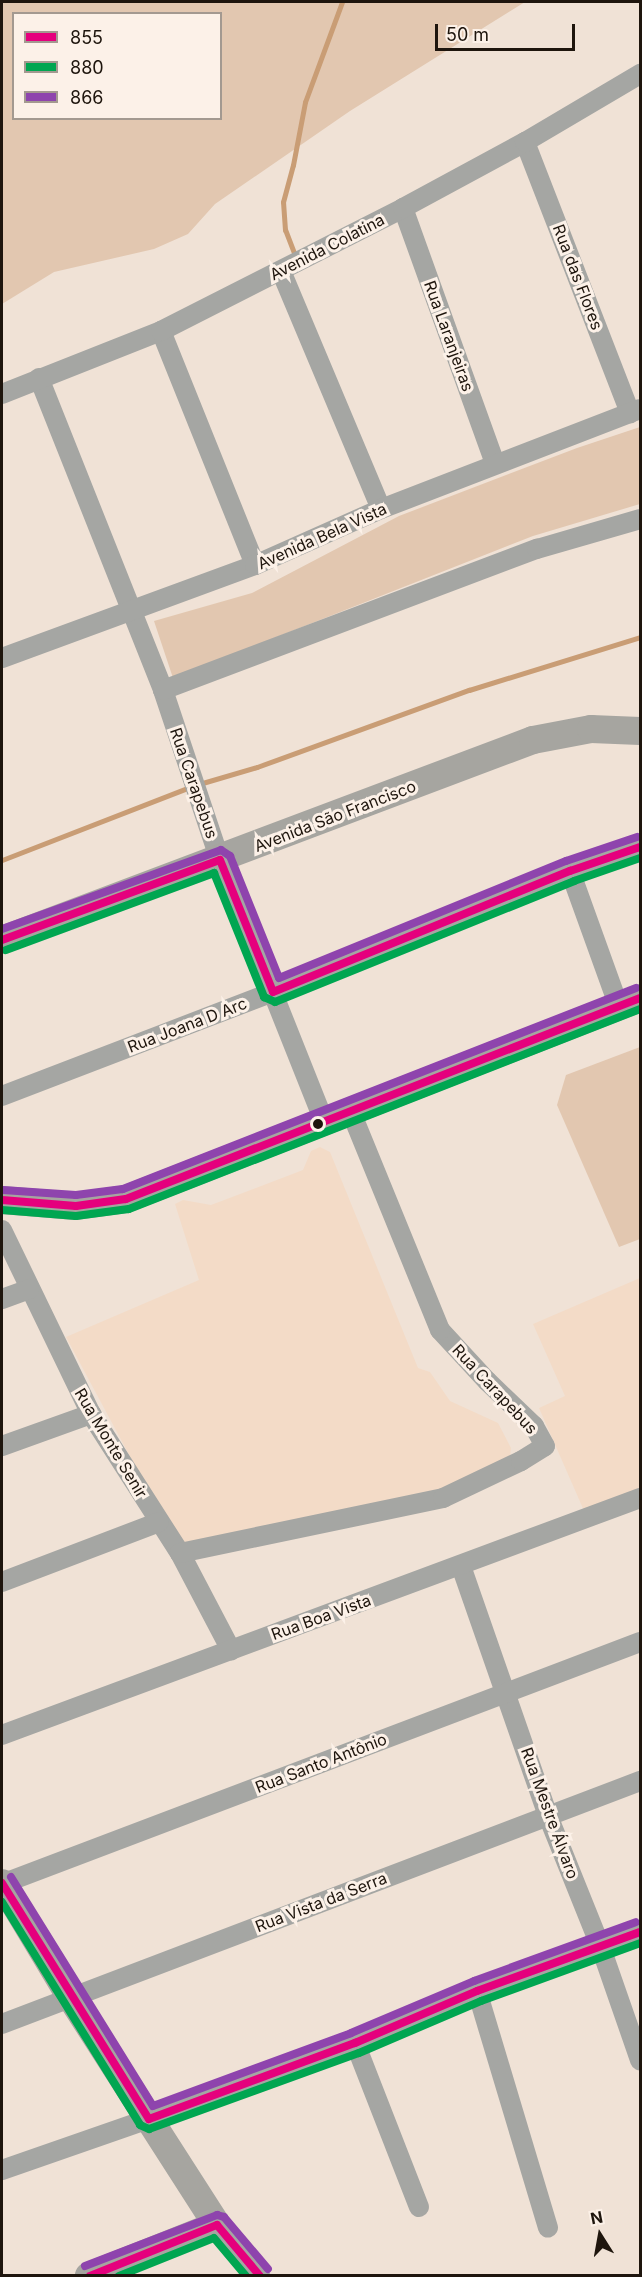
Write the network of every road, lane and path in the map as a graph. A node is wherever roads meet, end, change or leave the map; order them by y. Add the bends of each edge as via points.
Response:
1 (640, 74) edge
2 (525, 142) junction
3 (403, 208) junction
4 (281, 270) junction
5 (161, 331) junction
6 (39, 378) junction
7 (2, 394) edge
8 (635, 411) edge
9 (495, 464) junction
10 (381, 509) junction
11 (640, 519) edge
12 (255, 565) junction
13 (132, 612) junction
14 (2, 658) edge
15 (163, 690) junction
16 (640, 731) edge
17 (640, 847) edge
18 (220, 860) junction
19 (570, 872) junction
20 (2, 940) edge
21 (273, 992) junction
22 (630, 1003) edge
23 (2, 1096) edge
24 (351, 1112) junction
25 (324, 1121) junction
26 (2, 1200) edge
27 (2, 1230) edge
28 (28, 1289) junction
29 (2, 1299) edge
30 (91, 1414) junction
31 (2, 1446) edge
32 (640, 1498) edge
33 (159, 1522) junction
34 (180, 1553) junction
35 (461, 1566) junction
36 (2, 1582) edge
37 (640, 1642) edge
38 (231, 1650) junction
39 (506, 1692) junction
40 (2, 1735) edge
41 (640, 1781) edge
42 (548, 1816) junction
43 (2, 1884) edge
44 (640, 1932) edge
45 (601, 1948) junction
46 (477, 1991) junction
47 (70, 1996) junction
48 (2, 2024) edge
49 (355, 2043) junction
50 (640, 2060) edge
51 (150, 2119) junction
52 (2, 2170) edge
53 (419, 2207) dead end
54 (217, 2225) junction
55 (548, 2229) dead end
56 (89, 2276) edge
57 (260, 2276) edge

1 - 2 street, Avenida Colatina
2 - 3 street, Avenida Colatina
2 - 8 street, Rua das Flores
3 - 4 street, Avenida Colatina
3 - 9 street, Rua Laranjeiras
4 - 5 street, Avenida Colatina
4 - 10 street
5 - 6 street, Avenida Colatina
5 - 12 street
6 - 7 street, Avenida Colatina
6 - 13 street, Rua Carapebus
8 - 9 street, Avenida Bela Vista
9 - 10 street, Avenida Bela Vista
10 - 12 street, Avenida Bela Vista
11 - 15 street via 537,549
12 - 13 street, Avenida Bela Vista
13 - 14 street, Avenida Bela Vista
13 - 15 street, Rua Carapebus
15 - 18 street, Rua Carapebus
16 - 18 street, Avenida São Francisco via 591,729 533,740
17 - 19 street, Rua Joana D Arc
18 - 20 street, Avenida São Francisco
18 - 21 street, Rua Carapebus
19 - 21 street, Rua Joana D Arc
19 - 22 street
21 - 23 street, Rua Joana D Arc
21 - 25 street, Rua Carapebus
22 - 24 street
24 - 25 street
24 - 34 street, Rua Carapebus via 440,1330 534,1426 545,1446 443,1498
25 - 26 street via 126,1199 76,1206
27 - 28 street, Rua Monte Senir
28 - 29 street
28 - 30 street, Rua Monte Senir
30 - 31 street
30 - 33 street, Rua Monte Senir
32 - 35 street, Rua Boa Vista
33 - 34 street, Rua Monte Senir
33 - 36 street
34 - 38 street, Rua Monte Senir
35 - 38 street, Rua Boa Vista
35 - 39 street, Rua Mestre Álvaro
37 - 39 street, Rua Santo Antônio
38 - 40 street, Rua Boa Vista
39 - 42 street, Rua Mestre Álvaro
39 - 43 street, Rua Santo Antônio
41 - 42 street, Rua Vista da Serra
42 - 45 street, Rua Mestre Álvaro
42 - 47 street, Rua Vista da Serra
43 - 47 street
44 - 45 street
45 - 46 street
45 - 50 street, Rua Mestre Álvaro
46 - 49 street
46 - 55 street
47 - 48 street, Rua Vista da Serra
47 - 51 street
49 - 51 street
49 - 53 street
51 - 52 street
51 - 54 street
54 - 56 street
54 - 57 street

